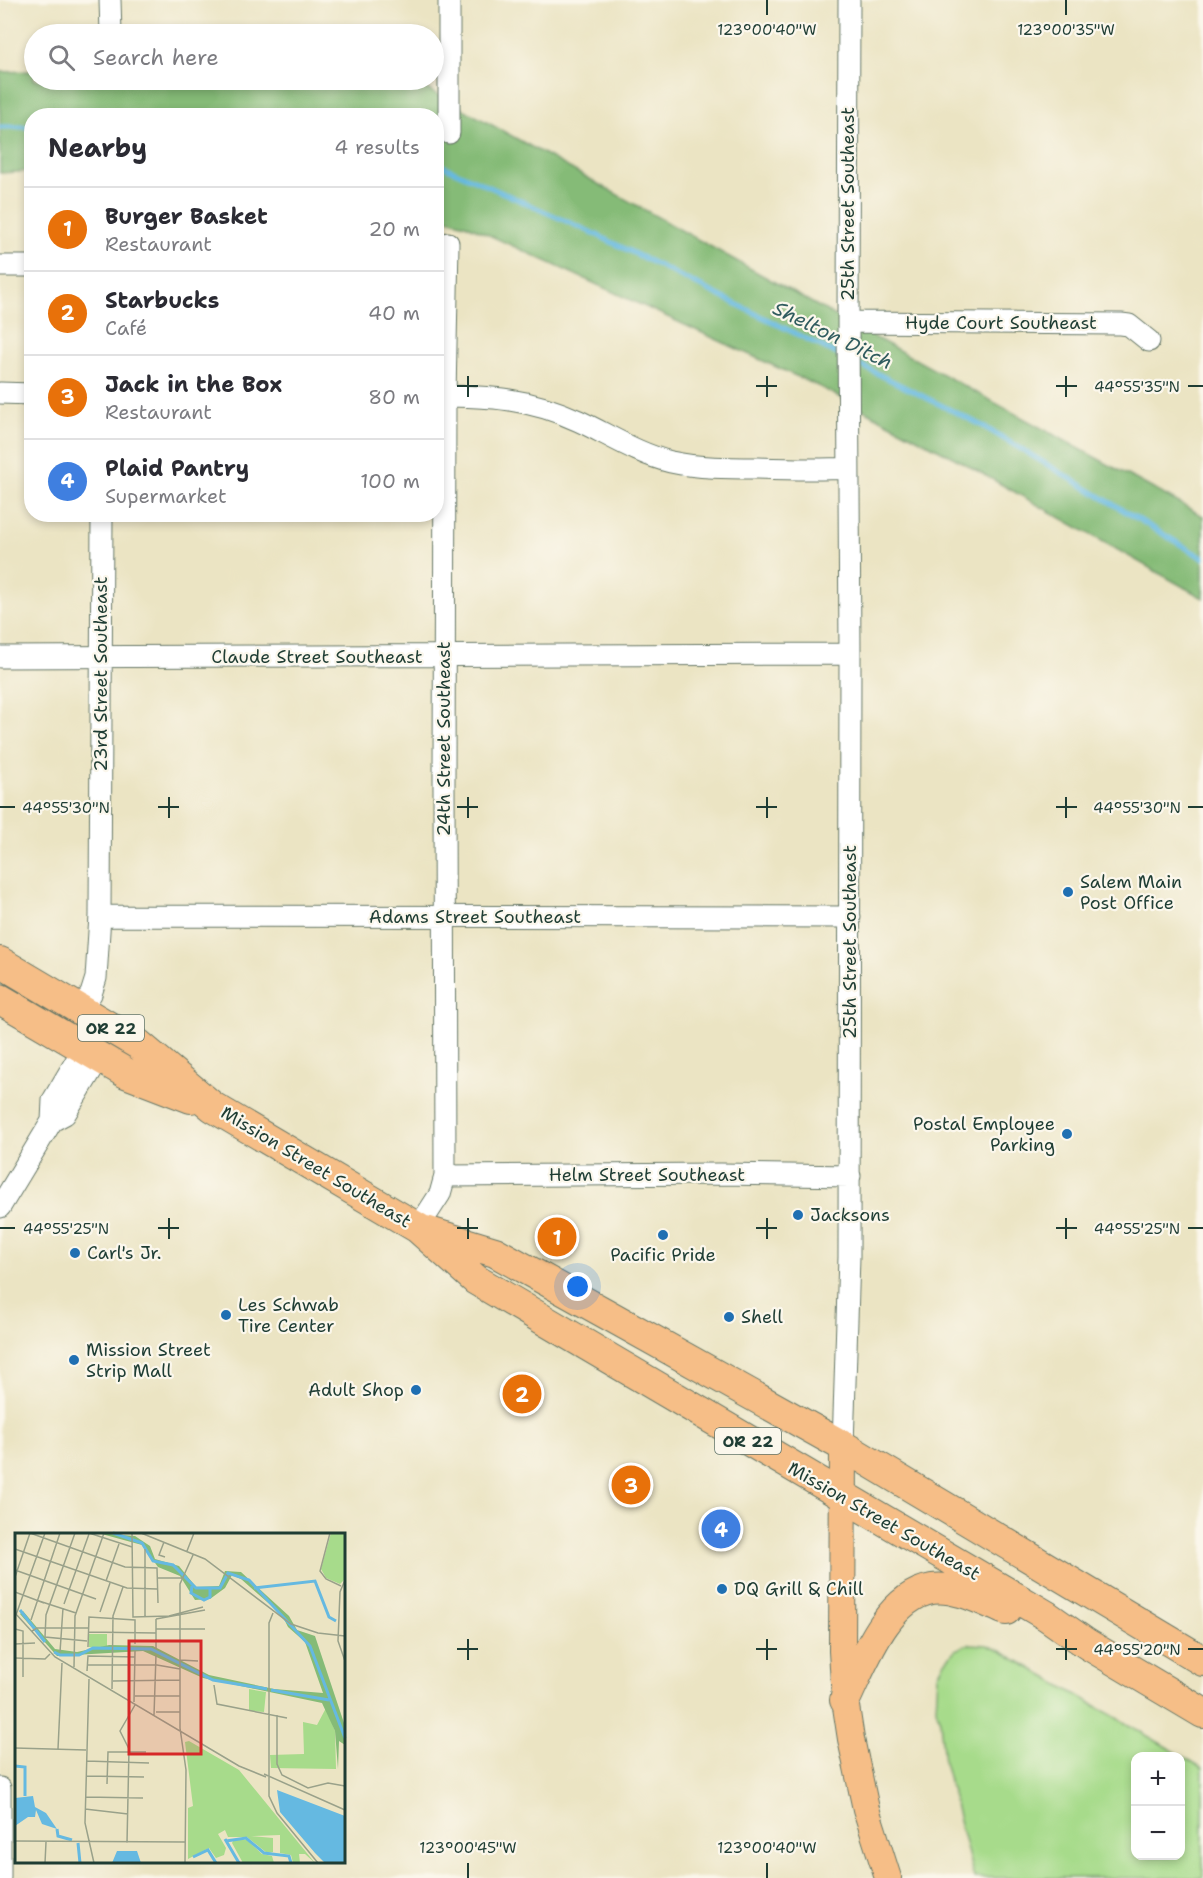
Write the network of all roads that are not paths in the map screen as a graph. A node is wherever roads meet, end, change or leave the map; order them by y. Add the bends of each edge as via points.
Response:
1 (110, 0) edge
2 (449, 0) edge
3 (849, 0) edge
4 (111, 24) edge
5 (449, 133) dead end
6 (448, 243) dead end
7 (0, 266) edge
8 (24, 266) edge
9 (848, 322) junction
10 (444, 330) edge
11 (1149, 341) dead end
12 (0, 393) edge
13 (24, 394) edge
14 (444, 396) edge
15 (848, 468) junction
16 (102, 522) edge
17 (443, 522) edge
18 (850, 654) junction
19 (445, 656) junction
20 (0, 657) edge
21 (100, 658) junction
22 (100, 916) junction
23 (444, 917) junction
24 (850, 917) junction
25 (0, 962) edge
26 (0, 997) edge
27 (80, 1009) junction
28 (91, 1053) junction
29 (213, 1107) junction
30 (445, 1176) junction
31 (850, 1176) junction
32 (0, 1207) edge
33 (418, 1228) junction
34 (843, 1446) junction
35 (843, 1497) junction
36 (1087, 1644) junction
37 (1203, 1661) edge
38 (845, 1700) junction
39 (1203, 1713) edge
40 (0, 1788) edge
41 (6, 1834) edge
42 (0, 1878) edge
43 (888, 1878) edge

1 - 4 street
2 - 5 street
3 - 9 street, 25th Street Southeast
6 - 10 street, 24th Street Southeast
7 - 8 street
9 - 11 street, Hyde Court Southeast via 1121,324 1129,325
9 - 15 street, 25th Street Southeast
12 - 13 street
14 - 15 street via 526,402 670,461 719,468
15 - 18 street, 25th Street Southeast
16 - 21 street, 23rd Street Southeast
17 - 19 street, 24th Street Southeast
18 - 19 street, Claude Street Southeast
18 - 24 street, 25th Street Southeast
19 - 21 street, Claude Street Southeast
19 - 23 street, 24th Street Southeast
20 - 21 street, Claude Street Southeast
21 - 22 street, 23rd Street Southeast
22 - 23 street, Adams Street Southeast
22 - 27 street, 23rd Street Southeast via 96,978
23 - 24 street, Adams Street Southeast
23 - 30 street, 24th Street Southeast
24 - 31 street, 25th Street Southeast
25 - 27 highway, Mission Street Southeast / OR 22
26 - 27 highway via 63,1017 74,1017
26 - 28 highway, Mission Street Southeast / OR 22
27 - 29 highway, Mission Street Southeast / OR 22 via 138,1044
28 - 29 highway, Mission Street Southeast / OR 22 via 126,1074
28 - 32 street via 53,1100 52,1121
29 - 33 highway, Mission Street Southeast / OR 22
30 - 31 street, Helm Street Southeast
30 - 33 street, 24th Street Southeast via 440,1194
31 - 34 street, 25th Street Southeast
33 - 34 highway, Mission Street Southeast / OR 22 via 495,1252
33 - 35 highway, Mission Street Southeast / OR 22 via 476,1280
34 - 35 main road, 25th Street Southeast
34 - 37 highway, Mission Street Southeast / OR 22
35 - 36 highway, Mission Street Southeast / OR 22 via 1047,1616
35 - 38 main road, 25th Street Southeast
36 - 38 highway via 958,1591 933,1588 910,1597 884,1623
36 - 39 highway, Mission Street Southeast / OR 22
38 - 43 main road, 25th Street Southeast via 866,1809
40 - 41 street
41 - 42 street

